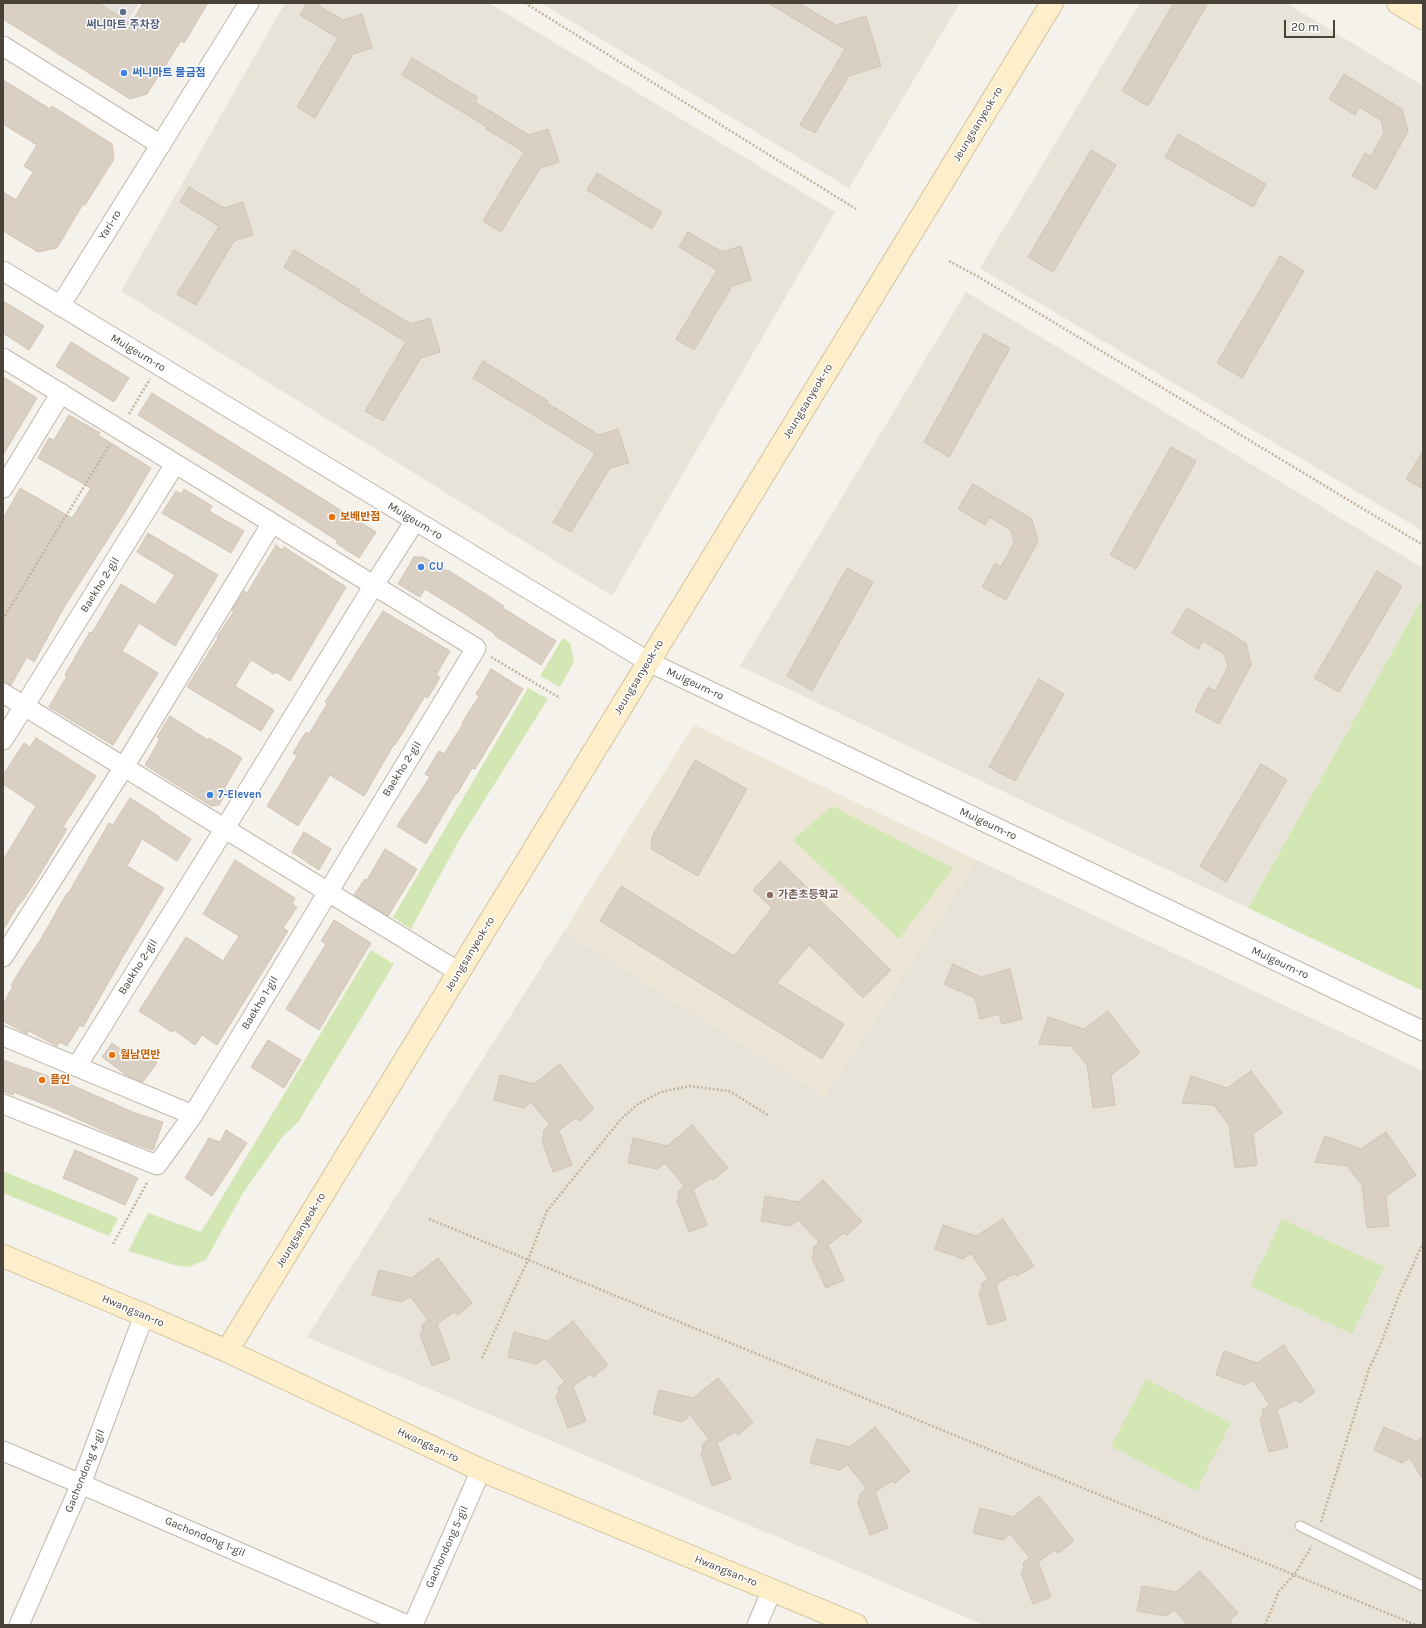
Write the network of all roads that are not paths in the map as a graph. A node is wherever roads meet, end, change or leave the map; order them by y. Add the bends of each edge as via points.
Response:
1 (248, 3) edge
2 (1052, 3) edge
3 (1398, 3) edge
4 (1423, 18) edge
5 (3, 46) edge
6 (161, 145) junction
7 (3, 272) edge
8 (60, 306) junction
9 (3, 358) edge
10 (61, 393) junction
11 (175, 464) junction
12 (3, 488) edge
13 (415, 521) junction
14 (272, 523) junction
15 (374, 585) junction
16 (649, 662) junction
17 (3, 693) edge
18 (24, 706) junction
19 (3, 740) edge
20 (124, 766) junction
21 (225, 828) junction
22 (328, 891) junction
23 (3, 957) edge
24 (459, 972) junction
25 (1423, 1031) edge
26 (3, 1036) edge
27 (77, 1066) junction
28 (3, 1104) edge
29 (192, 1115) junction
30 (3, 1256) edge
31 (144, 1315) junction
32 (227, 1352) junction
33 (3, 1451) edge
34 (481, 1470) junction
35 (82, 1484) junction
36 (1300, 1526) dead end
37 (1423, 1586) edge
38 (772, 1590) junction
39 (19, 1625) edge
40 (407, 1625) edge
41 (413, 1625) edge
42 (758, 1625) edge
43 (856, 1625) edge

1 - 6 street, Yari-ro
2 - 16 street, Jeungsanyeok-ro
3 - 4 street
5 - 6 street
6 - 8 street, Yari-ro
7 - 8 street, Mulgeum-ro
8 - 13 street, Mulgeum-ro
9 - 10 street
10 - 11 street
10 - 12 street
11 - 14 street
11 - 18 street, Baekho 2-gil
13 - 15 street, Baekho 2-gil
13 - 16 street, Mulgeum-ro
14 - 15 street
14 - 20 street
15 - 21 street, Baekho 2-gil
15 - 22 street, Baekho 2-gil via 476,648
16 - 24 street, Jeungsanyeok-ro
16 - 25 street, Mulgeum-ro
17 - 18 street
18 - 19 street, Baekho 2-gil
18 - 20 street
20 - 21 street
20 - 23 street
21 - 22 street
21 - 27 street, Baekho 2-gil
22 - 24 street
22 - 29 street, Baekho 1-gil
24 - 32 street, Jeungsanyeok-ro
26 - 27 street
27 - 29 street
28 - 29 street, Baekho 1-gil via 157,1165
30 - 31 street, Hwangsan-ro
31 - 32 street, Hwangsan-ro
31 - 35 street, Gachondong 4-gil
32 - 34 street, Hwangsan-ro
33 - 35 street, Gachondong 1-gil
34 - 38 street, Hwangsan-ro
34 - 41 street, Gachondong 5-gil
35 - 39 street, Gachondong 4-gil
35 - 40 street, Gachondong 1-gil
36 - 37 lane
38 - 42 street
38 - 43 street, Hwangsan-ro

